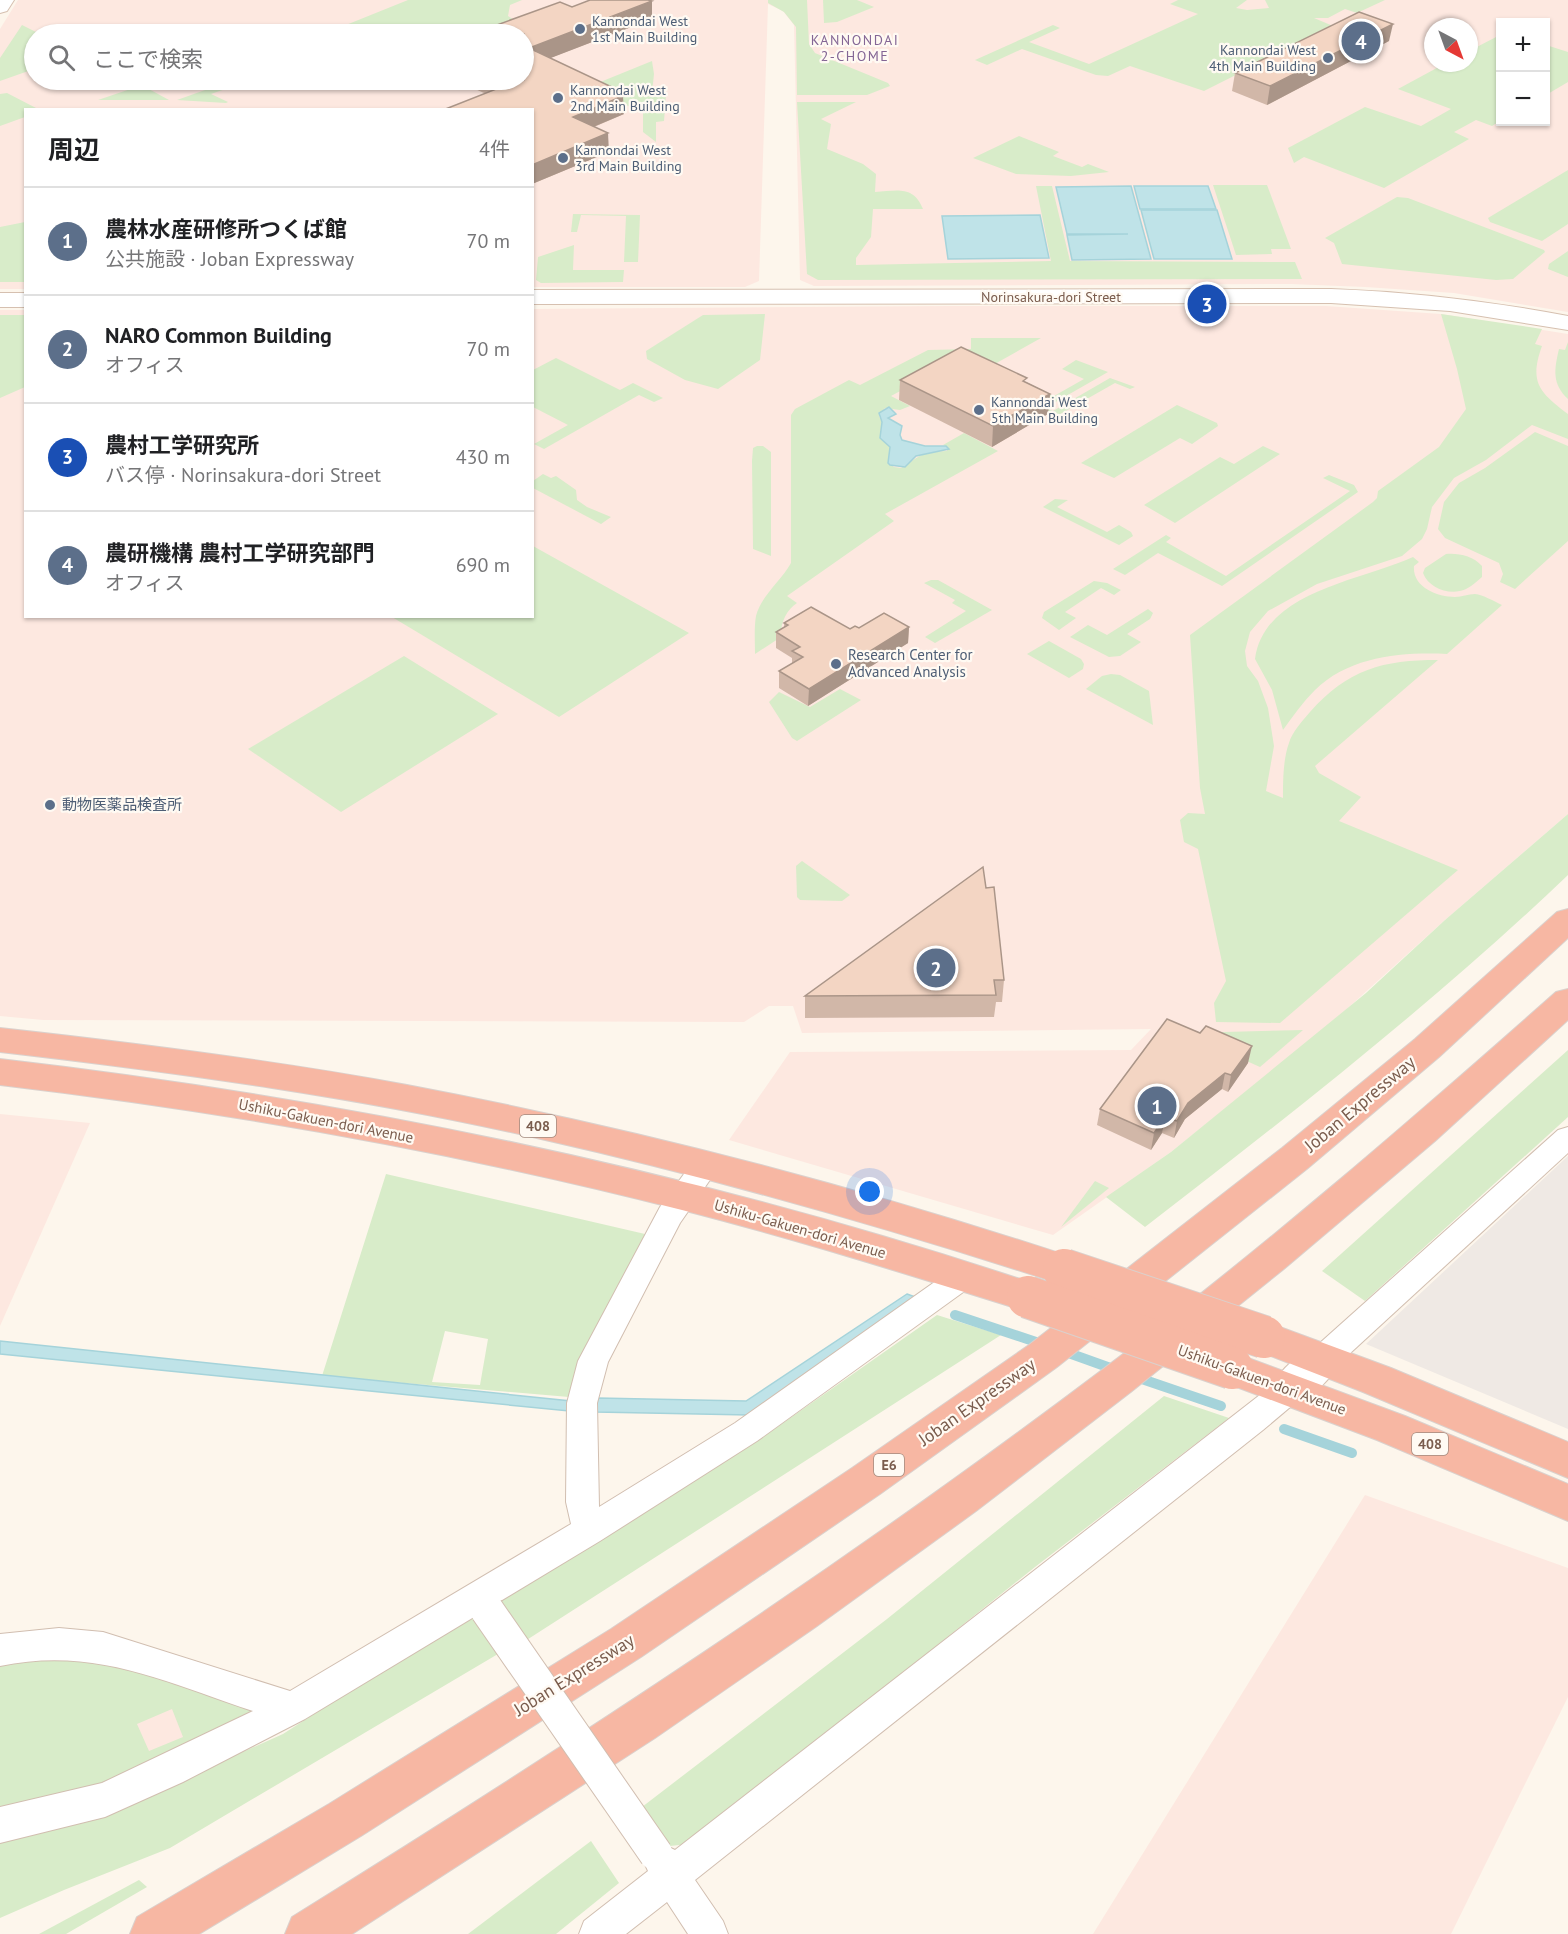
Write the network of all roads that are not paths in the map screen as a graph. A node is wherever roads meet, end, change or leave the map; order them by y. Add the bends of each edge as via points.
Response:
1 (5, 0) edge
2 (0, 7) edge
3 (534, 297) edge
4 (0, 300) edge
5 (24, 300) edge
6 (1568, 322) edge
7 (1568, 920) edge
8 (1568, 1001) edge
9 (0, 1040) edge
10 (0, 1072) edge
11 (1568, 1137) edge
12 (707, 1164) junction
13 (683, 1196) junction
14 (963, 1277) junction
15 (1323, 1359) junction
16 (1290, 1389) junction
17 (1568, 1460) edge
18 (1568, 1503) edge
19 (589, 1531) junction
20 (482, 1603) junction
21 (0, 1650) edge
22 (293, 1708) junction
23 (0, 1825) edge
24 (664, 1865) junction
25 (154, 1934) edge
26 (309, 1934) edge
27 (597, 1934) edge
28 (710, 1934) edge

1 - 2 street
3 - 6 street, Norinsakura-dori Street via 1331,296 1422,301
4 - 5 street
7 - 25 highway, Joban Expressway / E6 via 1427,1048 1295,1158 1043,1356 626,1643 345,1820
8 - 26 highway via 1335,1206 1104,1392 920,1528 676,1697
9 - 12 highway, 408 via 117,1052 374,1093
10 - 13 highway, Ushiku-Gakuen-dori Avenue / 408 via 284,1112 480,1150
11 - 15 street
12 - 13 street
12 - 15 highway, 408, bridge via 999,1248
13 - 14 highway, Ushiku-Gakuen-dori Avenue / 408
13 - 19 street via 593,1361 582,1403 582,1502
14 - 16 highway, Ushiku-Gakuen-dori Avenue / 408, bridge
14 - 19 street via 746,1432
15 - 16 street
15 - 17 highway, 408
16 - 18 highway, Ushiku-Gakuen-dori Avenue / 408
16 - 24 street via 1243,1429
19 - 20 street
20 - 22 street
20 - 24 street, bridge
21 - 22 street via 53,1643 91,1644
22 - 23 street via 105,1800
24 - 27 street
24 - 28 street

